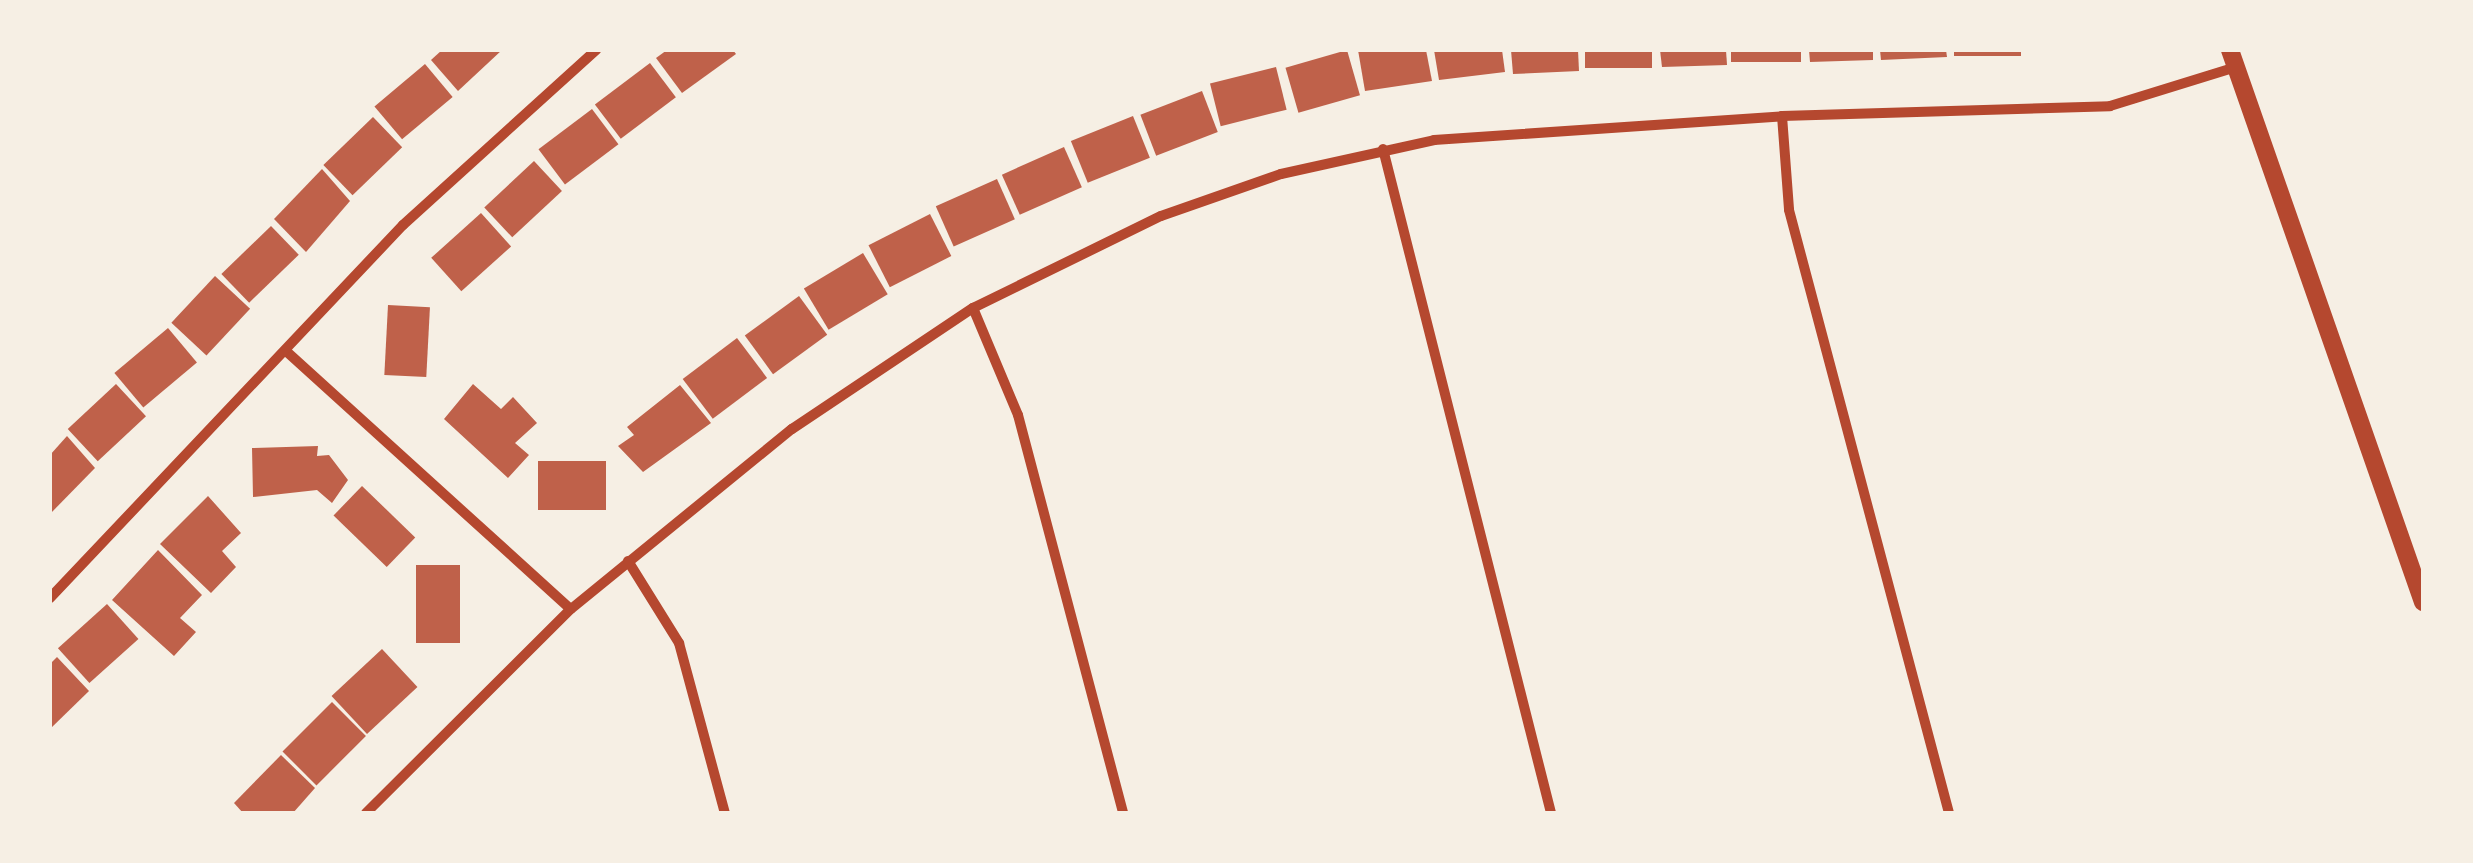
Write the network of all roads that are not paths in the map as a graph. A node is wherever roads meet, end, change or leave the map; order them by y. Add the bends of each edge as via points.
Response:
1 (596, 50) edge
2 (2233, 58) edge
3 (1782, 116) junction
4 (1383, 149) junction
5 (973, 308) junction
6 (286, 351) junction
7 (628, 561) junction
8 (50, 598) edge
9 (2423, 602) edge
10 (571, 609) junction
11 (366, 813) edge
12 (725, 813) edge
13 (1123, 813) edge
14 (1551, 813) edge
15 (1949, 813) edge

1 - 6 street via 454,174
2 - 3 street via 2110,106
2 - 9 street
3 - 4 street via 1488,134
3 - 15 street via 1789,210
4 - 5 street via 1201,200
4 - 14 street
5 - 7 street via 792,429
5 - 13 street via 1018,415
6 - 8 street
6 - 10 street
7 - 10 street
7 - 12 street via 679,643
10 - 11 street

